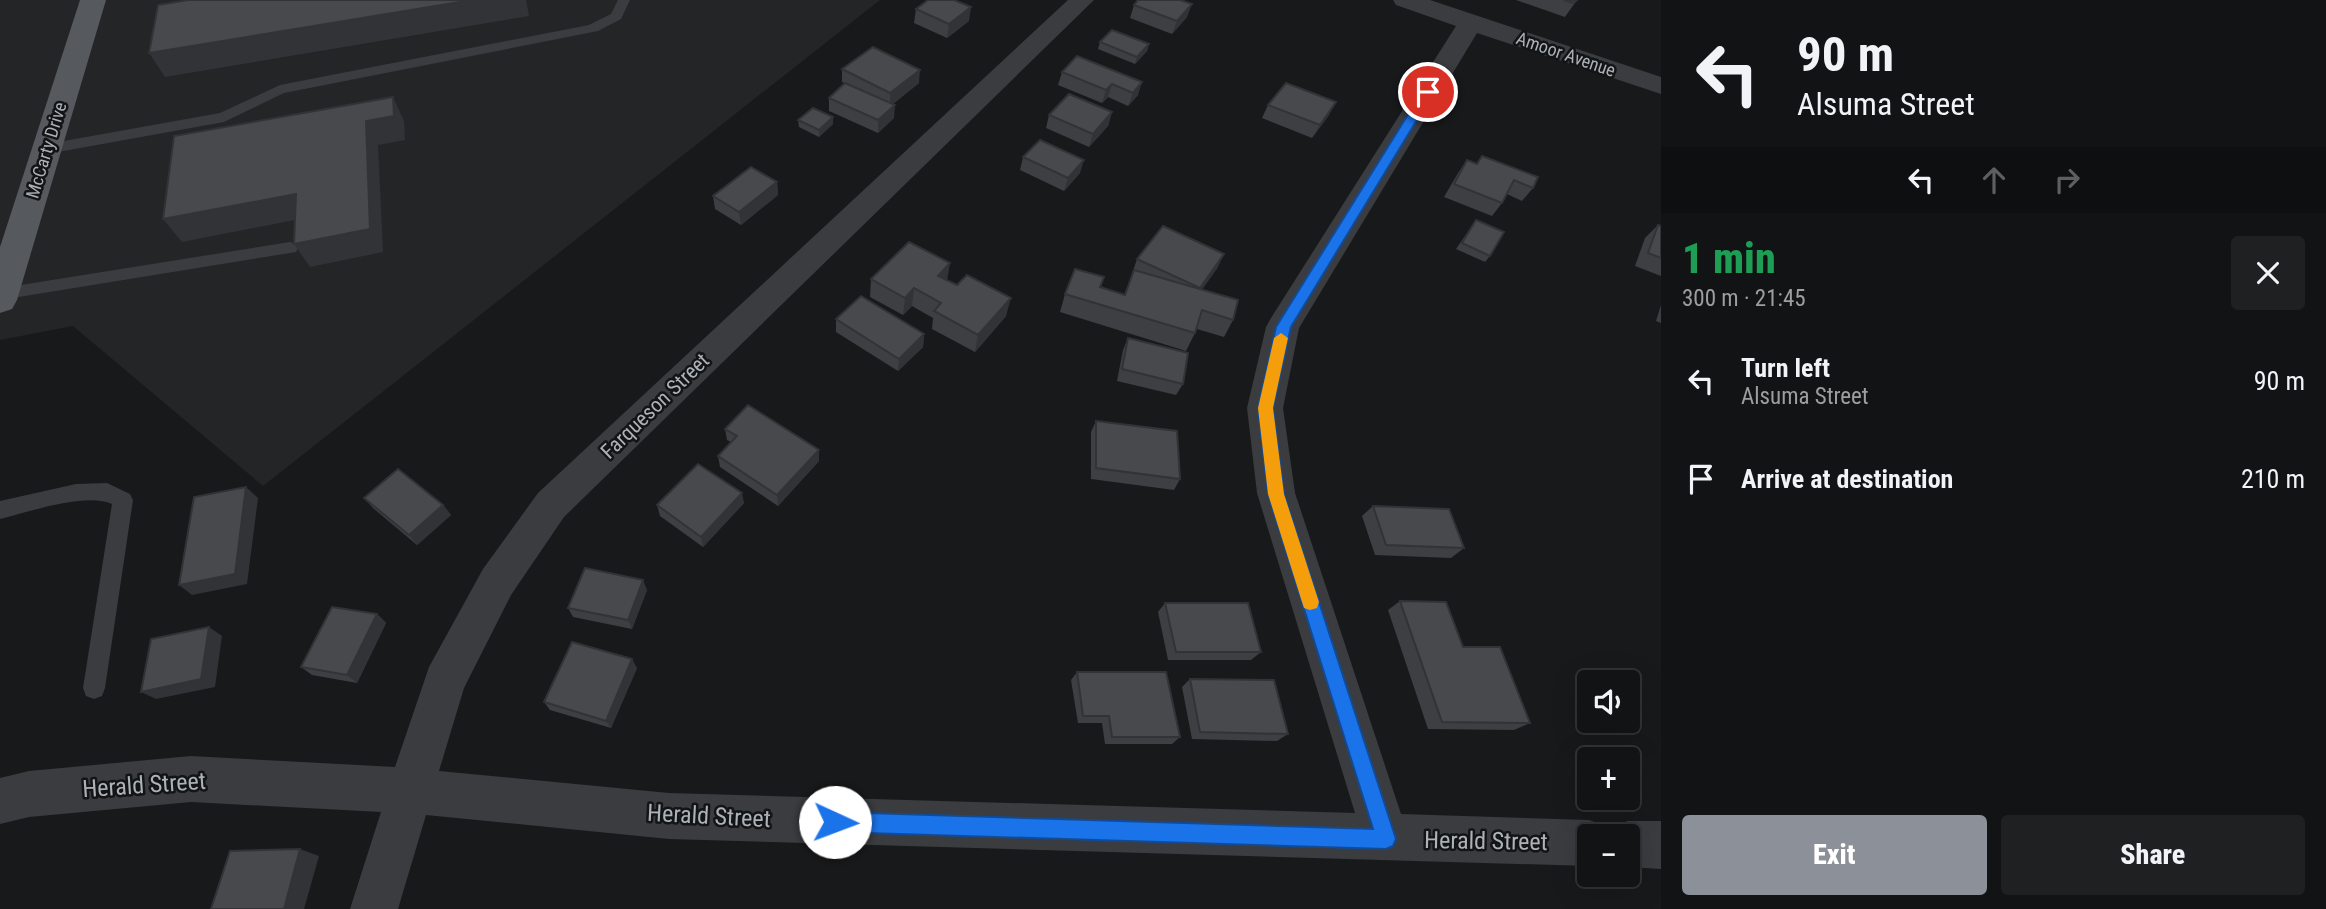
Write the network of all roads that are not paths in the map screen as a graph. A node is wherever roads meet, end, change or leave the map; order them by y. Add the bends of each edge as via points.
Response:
1 (93, 0) edge
2 (624, 0) edge
3 (1082, 0) edge
4 (1405, 0) edge
5 (1471, 22) junction
6 (1661, 86) edge
7 (47, 149) junction
8 (290, 247) dead end
9 (1, 297) edge
10 (0, 510) edge
11 (94, 688) dead end
12 (412, 791) junction
13 (0, 801) edge
14 (1386, 839) junction
15 (1577, 843) edge
16 (1640, 844) edge
17 (1661, 845) edge
18 (374, 909) edge

1 - 7 main road, McCarty Drive
2 - 7 lane via 616,16 593,28 280,89 224,117
3 - 12 street, Farqueson Street via 551,505 497,582 444,682
4 - 5 street, Amoor Avenue
5 - 6 street, Amoor Avenue
5 - 14 street via 1283,327 1265,408 1276,494
7 - 9 main road, McCarty Drive
8 - 9 lane
10 - 11 lane via 76,493 107,492 123,500
12 - 13 street, Herald Street via 191,779 29,794
12 - 14 street, Herald Street via 670,816
12 - 18 street, Farqueson Street
14 - 15 street, Herald Street
16 - 17 street

